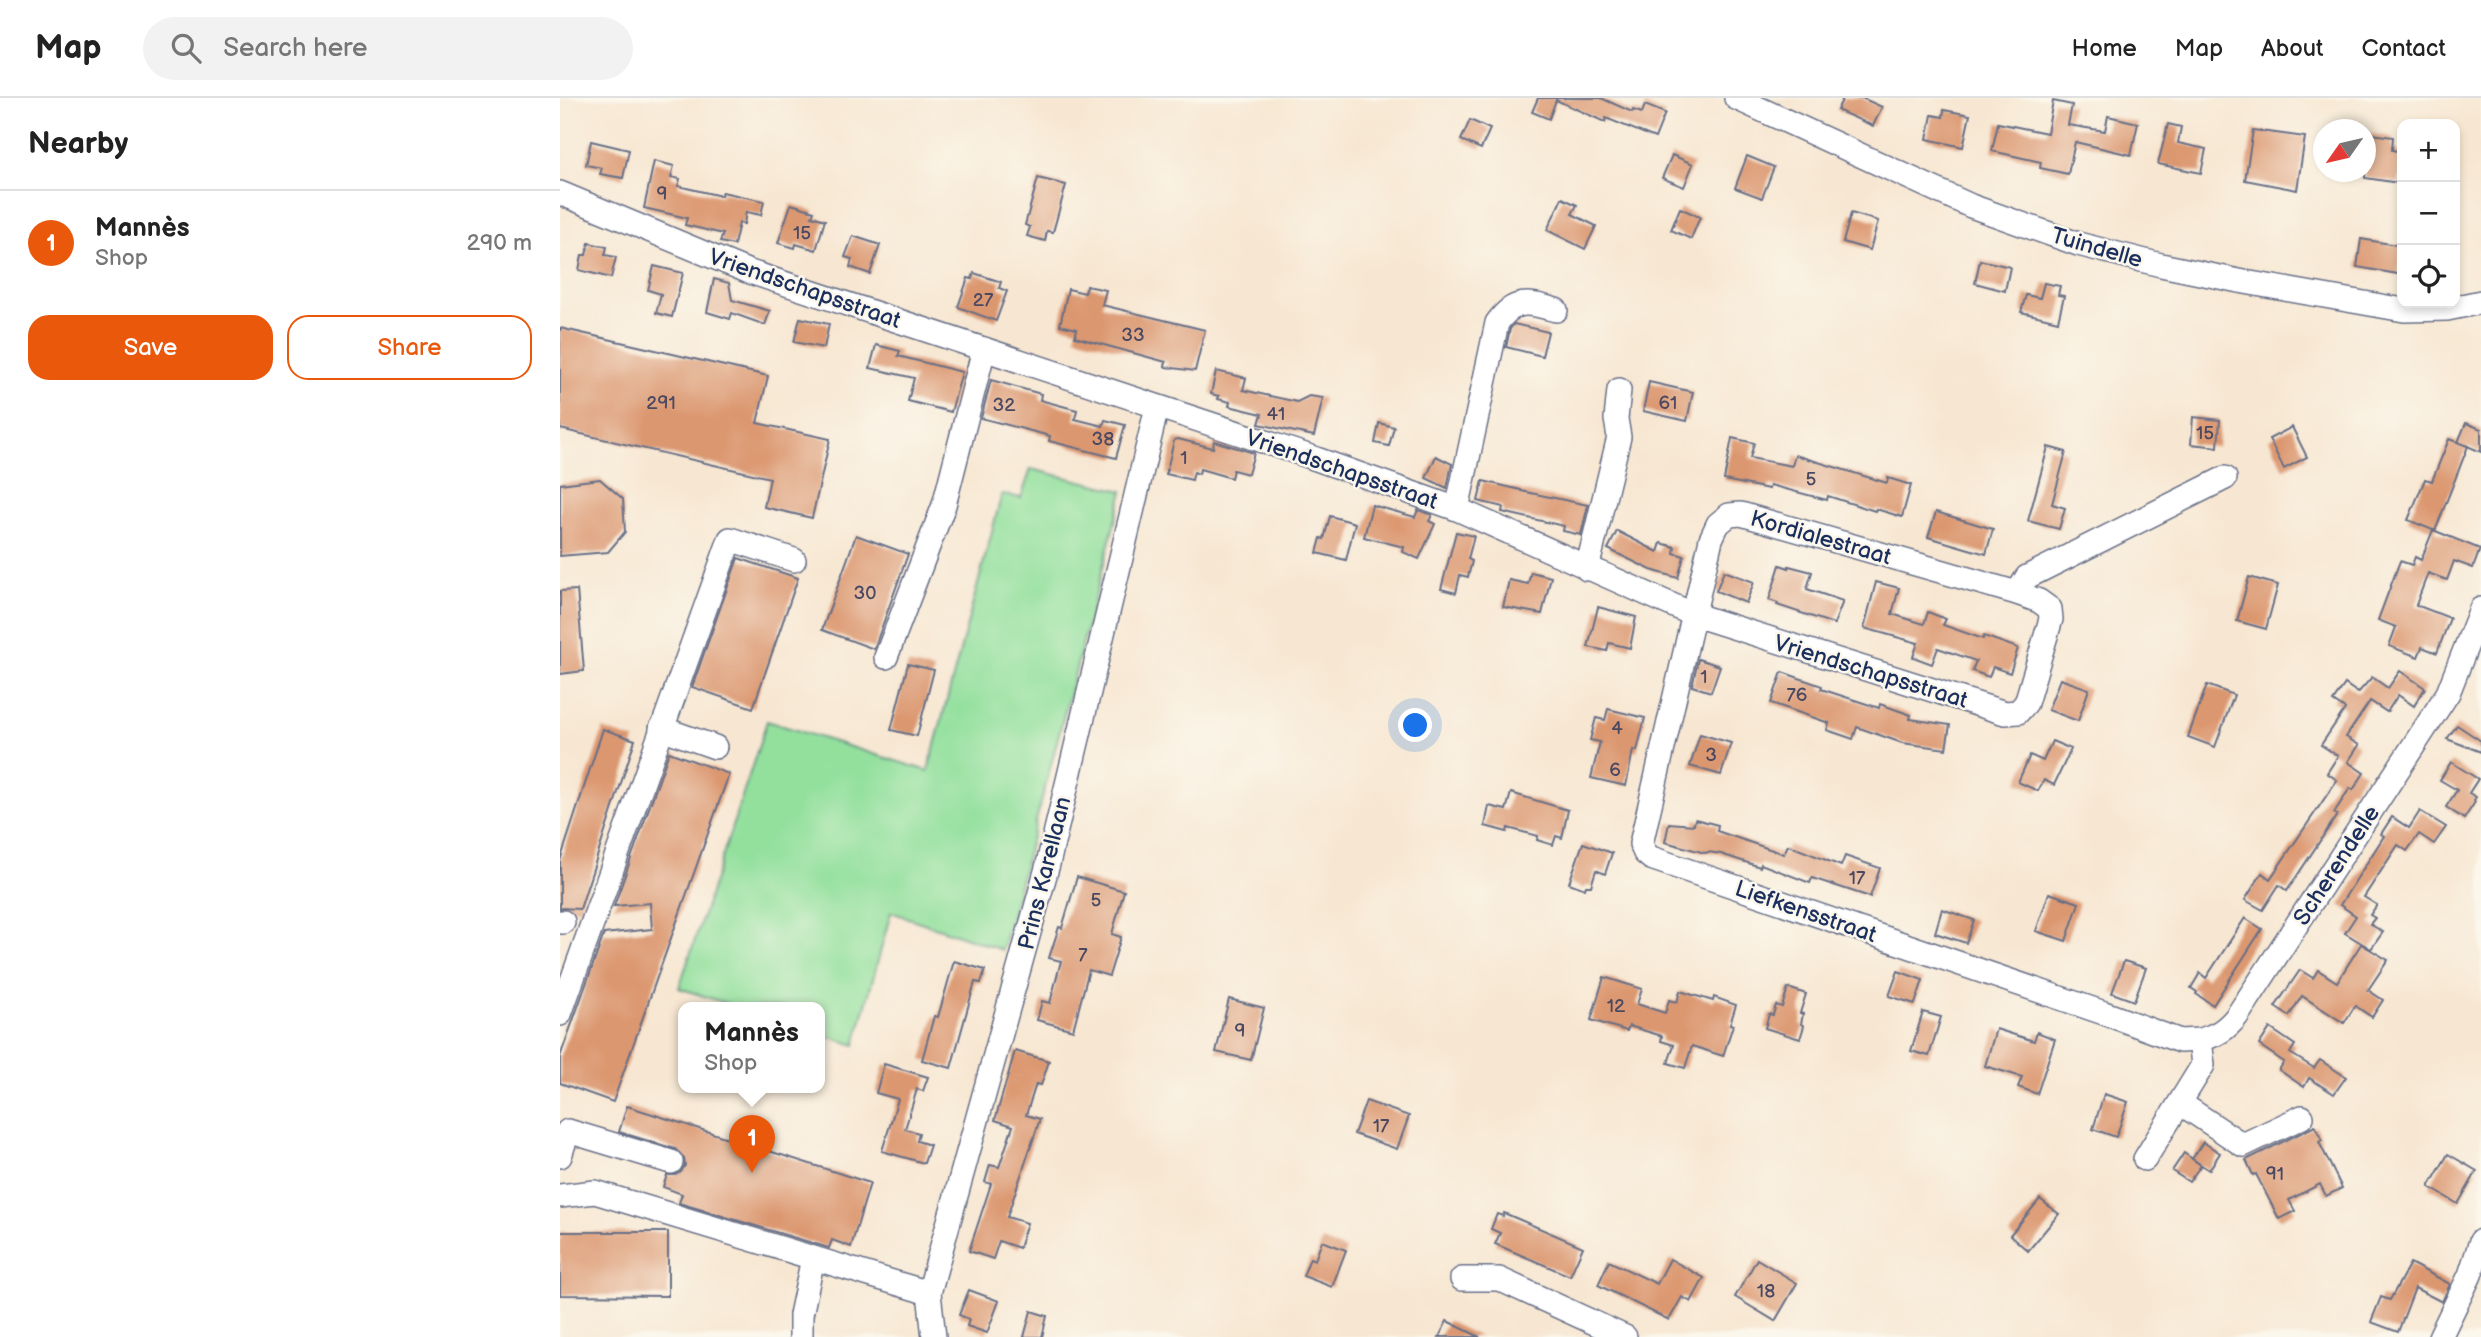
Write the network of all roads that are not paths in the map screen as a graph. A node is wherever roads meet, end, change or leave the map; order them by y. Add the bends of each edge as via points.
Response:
1 (1736, 98) edge
2 (560, 194) edge
3 (2481, 302) edge
4 (1556, 310) dead end
5 (984, 349) junction
6 (1619, 390) dead end
7 (1157, 407) junction
8 (2225, 478) dead end
9 (1457, 509) junction
10 (794, 560) dead end
11 (1587, 569) junction
12 (2017, 593) junction
13 (2050, 609) joint
14 (2481, 609) edge
15 (1692, 614) junction
16 (886, 657) dead end
17 (661, 728) junction
18 (715, 747) dead end
19 (560, 1014) edge
20 (2200, 1040) junction
21 (2180, 1103) junction
22 (2302, 1117) dead end
23 (560, 1156) edge
24 (2145, 1159) dead end
25 (671, 1162) dead end
26 (560, 1196) edge
27 (2481, 1241) edge
28 (814, 1258) junction
29 (1462, 1279) dead end
30 (929, 1293) junction
31 (801, 1337) edge
32 (934, 1337) edge
33 (1625, 1337) edge
34 (2440, 1337) edge

1 - 3 street, Tuindelle via 1971,206 2078,244 2239,281 2404,310
2 - 5 street, Vriendschapsstraat via 747,271
4 - 9 street via 1527,302 1503,313 1497,323
5 - 7 street, Vriendschapsstraat
5 - 16 street via 944,505
6 - 11 street via 1619,437
7 - 9 street, Vriendschapsstraat
7 - 30 street, Prins Karellaan via 1048,864
8 - 12 street via 2027,577
9 - 11 street, Vriendschapsstraat
10 - 17 street via 730,539
11 - 15 street, Vriendschapsstraat
12 - 13 street, Kordialestraat
12 - 15 street, Kordialestraat via 1741,514 1729,515 1718,524
13 - 15 street, Vriendschapsstraat via 2026,703 2018,712 2006,713
14 - 20 street, Scherendelle via 2448,693 2407,758 2237,1016 2228,1028
15 - 20 street, Liefkensstraat via 1641,844 1645,853 2180,1041
17 - 18 street
17 - 19 street
20 - 21 street via 2203,1065
21 - 22 street via 2243,1145
21 - 24 street
23 - 25 street via 568,1131
26 - 28 street via 595,1192
27 - 34 street
28 - 30 street
28 - 31 street via 801,1315
29 - 33 street via 1499,1279
30 - 32 street, Prins Karellaan

